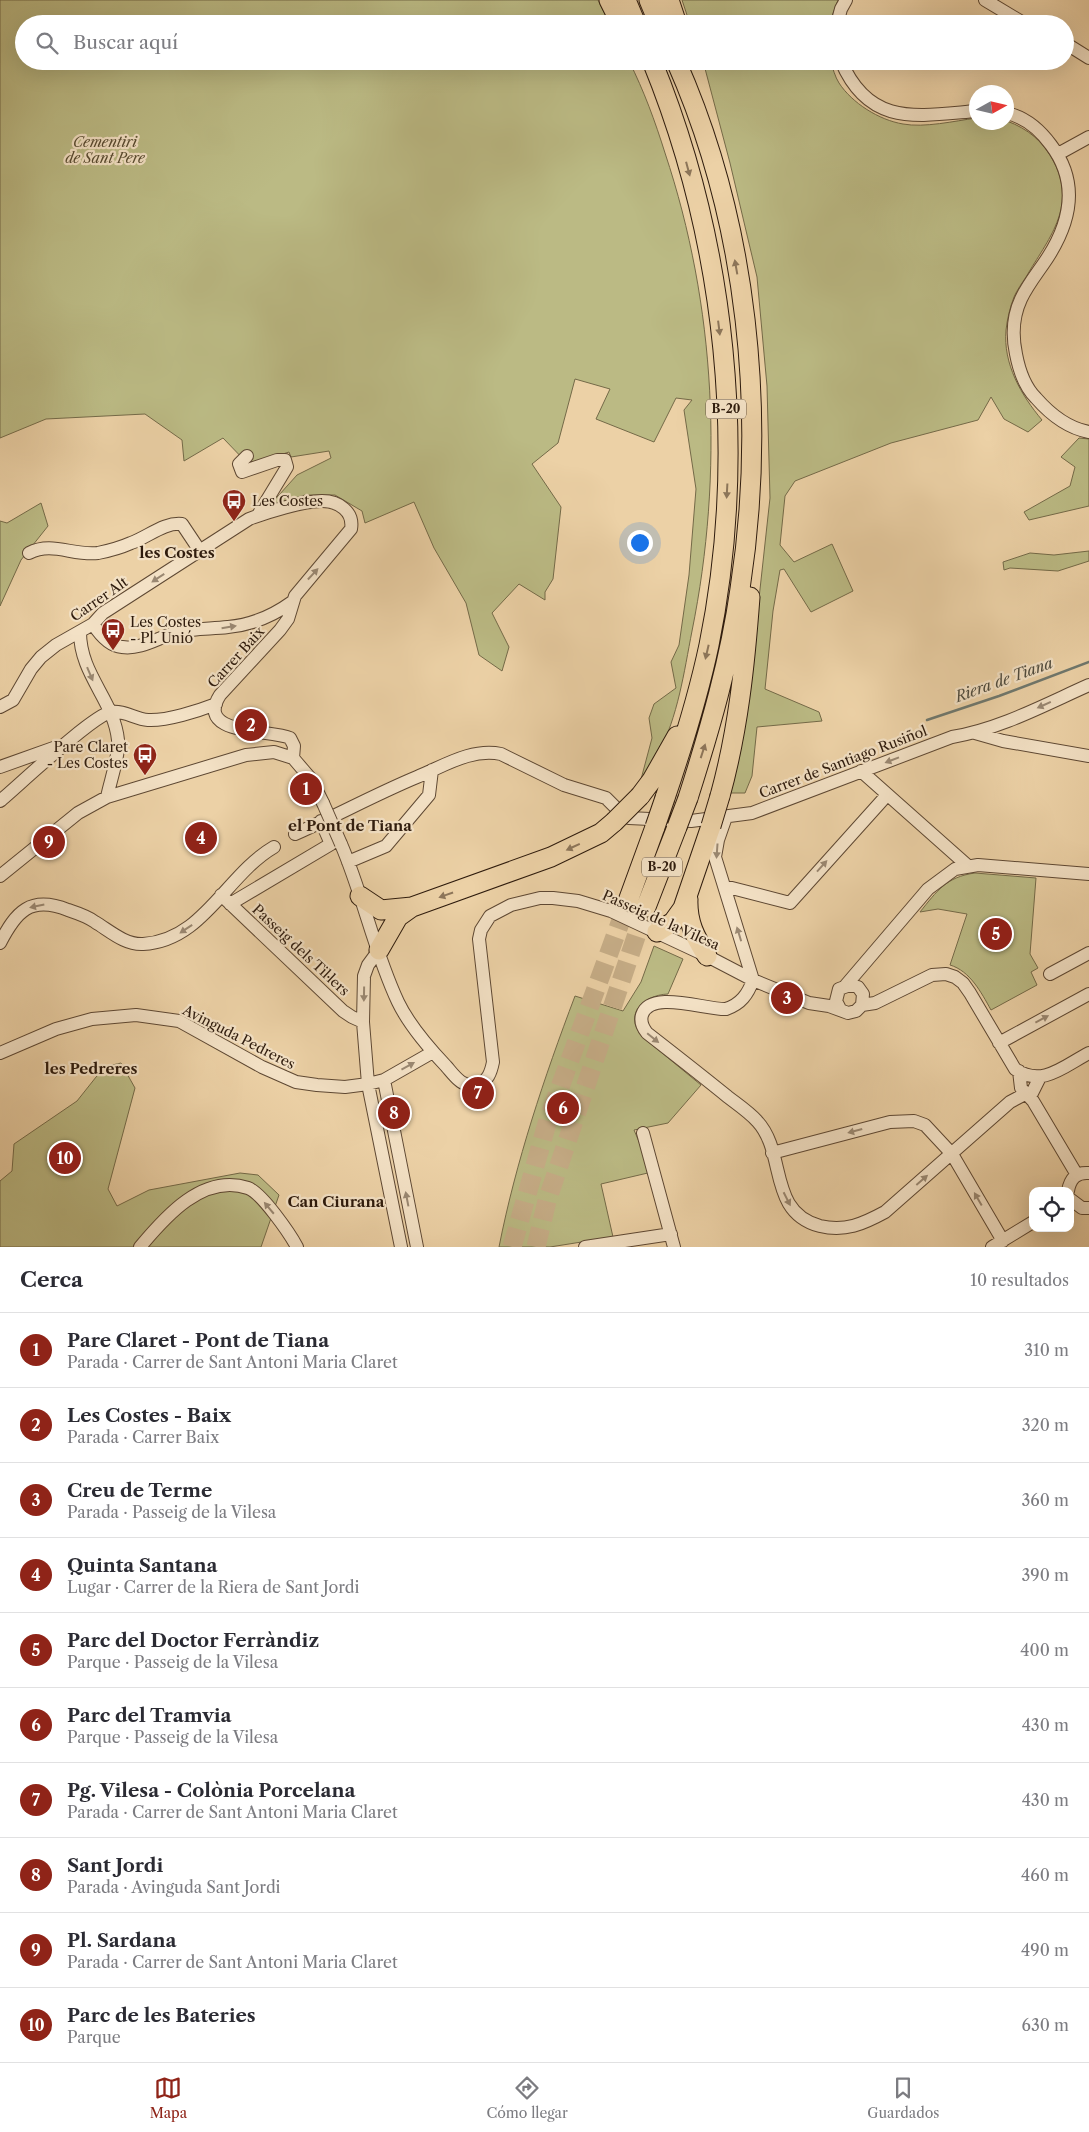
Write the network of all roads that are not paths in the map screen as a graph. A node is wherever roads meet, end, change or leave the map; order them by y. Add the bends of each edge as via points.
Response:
1 (609, 0) edge
2 (626, 0) edge
3 (649, 0) edge
4 (669, 0) edge
5 (846, 0) edge
6 (985, 0) edge
7 (616, 15) edge
8 (632, 15) edge
9 (655, 15) edge
10 (674, 15) edge
11 (840, 15) edge
12 (1010, 15) edge
13 (1074, 49) edge
14 (1089, 58) edge
15 (645, 70) edge
16 (655, 70) edge
17 (679, 70) edge
18 (688, 70) edge
19 (845, 70) edge
20 (969, 111) edge
21 (1014, 116) edge
22 (674, 122) junction
23 (700, 123) junction
24 (1089, 137) edge
25 (1058, 154) junction
26 (1089, 432) edge
27 (247, 456) dead end
28 (749, 507) junction
29 (258, 515) junction
30 (200, 550) junction
31 (29, 553) dead end
32 (292, 602) junction
33 (270, 615) junction
34 (93, 624) junction
35 (280, 630) junction
36 (80, 632) junction
37 (1089, 685) edge
38 (696, 699) junction
39 (216, 704) junction
40 (0, 707) edge
41 (110, 712) junction
42 (975, 733) junction
43 (69, 742) junction
44 (1089, 756) edge
45 (293, 758) junction
46 (0, 767) edge
47 (432, 770) junction
48 (861, 771) junction
49 (887, 795) junction
50 (107, 797) junction
51 (0, 801) edge
52 (718, 821) junction
53 (322, 822) junction
54 (295, 834) dead end
55 (274, 846) dead end
56 (348, 862) junction
57 (968, 866) junction
58 (1089, 874) edge
59 (0, 876) edge
60 (724, 886) junction
61 (688, 894) junction
62 (221, 895) junction
63 (360, 896) junction
64 (628, 901) tunnel mouth
65 (230, 904) junction
66 (412, 907) junction
67 (646, 907) tunnel mouth
68 (657, 932) junction
69 (0, 943) edge
70 (379, 950) junction
71 (1089, 953) edge
72 (707, 956) junction
73 (1050, 974) dead end
74 (753, 980) junction
75 (853, 993) junction
76 (1089, 994) edge
77 (804, 1000) junction
78 (840, 1009) junction
79 (363, 1022) junction
80 (999, 1042) junction
81 (433, 1052) junction
82 (0, 1053) edge
83 (1089, 1053) edge
84 (1019, 1071) junction
85 (1036, 1077) junction
86 (384, 1080) junction
87 (368, 1084) junction
88 (1030, 1096) junction
89 (643, 1132) dead end
90 (772, 1153) junction
91 (952, 1154) junction
92 (1083, 1174) edge
93 (1069, 1187) edge
94 (1074, 1203) edge
95 (1089, 1208) edge
96 (1029, 1224) edge
97 (672, 1234) junction
98 (997, 1244) edge
99 (140, 1247) edge
100 (297, 1247) edge
101 (401, 1247) edge
102 (417, 1247) edge
103 (585, 1247) edge
104 (674, 1247) edge

1 - 7 highway
2 - 8 highway
3 - 9 highway
4 - 10 highway
5 - 11 street
6 - 12 street
13 - 14 street
15 - 22 highway
16 - 22 highway, B-20
17 - 23 highway, B-20
18 - 23 highway
19 - 20 street via 859,92 887,110 918,115
21 - 25 street via 1041,130
22 -> 38 highway, B-20 via 689,169 714,289 724,366 727,428 727,484 720,572 709,645
28 -> 23 highway, B-20 via 751,410 743,314 724,206
24 - 25 street
25 - 26 street via 1068,180 1066,222 1021,298 1013,326 1014,346 1030,392 1059,420
27 - 29 street via 239,464 242,472 277,460 285,460 287,467
28 - 52 highway, B-20, bridge via 752,560 745,664
67 -> 28 highway, B-20, bridge via 678,827 715,712 740,589
29 - 30 street, Carrer Alt
32 -> 29 street, Carrer Alt via 351,529 352,521 340,506 322,501
30 - 31 street via 182,524 176,524 131,544 99,553 51,547
30 -> 34 street, Carrer Alt via 103,613
32 - 33 street, Carrer Baix
32 - 35 street, Carrer Alt via 288,618
34 -> 33 street, Carrer Baix via 105,640 129,648 179,632 230,627
33 - 35 street, Carrer Baix via 278,617
34 - 36 street, Carrer Alt
35 - 39 street, Carrer Baix via 220,695
36 - 40 street, Carrer Alt via 42,657 13,700
36 -> 41 street via 88,670
37 -> 42 street, Carrer de Santiago Rusiñol
38 - 64 highway, B-20, bridge via 666,798
38 -> 66 highway, bridge via 652,780 601,833 551,857
39 - 41 street via 149,720
39 - 45 street, Carrer Baix via 218,718 228,727 290,738 294,746
41 - 43 street
41 - 50 street via 118,749
42 - 44 street
42 -> 48 street, Carrer de Santiago Rusiñol via 952,737
43 - 46 street
43 - 51 street
45 - 50 street via 274,752 246,755
45 - 56 street, bridge via 311,779
47 - 52 street, Carrer de Santiago Rusiñol via 457,759 490,751 564,785 606,798 629,818
47 - 53 street
47 - 56 street via 429,795 386,846
48 - 49 street
48 - 52 street, Carrer de Santiago Rusiñol via 752,813
49 - 57 street
60 -> 49 street via 790,903
50 - 59 street via 78,813
52 -> 60 street via 715,857
52 - 61 highway, B-20
53 - 54 street
53 - 65 street via 331,844
55 - 62 street via 254,859
56 - 63 street
57 - 58 street
57 - 75 street via 949,872 928,889 857,970
74 -> 60 street
61 - 68 highway, B-20 via 673,922
61 - 72 highway, B-20 via 692,932
62 - 65 street, Passeig dels Til·lers
62 -> 69 street via 199,920 180,934 145,944 133,944 89,918 53,904 20,912
63 - 66 highway via 381,910
63 - 70 street
65 - 79 street, Passeig dels Til·lers via 344,1011
66 - 70 highway via 398,917
68 - 72 street, Passeig de la Vilesa
68 - 81 street, Passeig de la Vilesa via 594,905 553,898 525,900 490,916 480,930 479,939 493,1053 492,1069 487,1079 478,1084 466,1084 459,1081
70 -> 79 street via 364,976
70 - 81 street via 398,1003
71 - 73 street
72 - 74 street, Passeig de la Vilesa
74 - 77 street, Passeig de la Vilesa
74 -> 90 street via 742,1000 734,1006 726,1009 658,1002 647,1007 642,1014 642,1022 644,1030 757,1121
75 - 77 street
75 - 78 street via 836,1001
75 - 78 street via 852,1013
75 - 80 street via 884,998 932,975 955,977 964,983
80 -> 76 street
77 - 78 street, Passeig de la Vilesa
79 - 87 street
80 - 84 street
86 -> 81 street, Avinguda Pedreres
82 - 87 street, Avinguda Pedreres via 56,1029 92,1020 136,1015 179,1021 296,1082 345,1087
83 - 85 street via 1047,1076
84 - 85 street
84 - 88 street via 1021,1088
85 - 88 street
86 - 87 street, Avinguda Pedreres
102 -> 86 street
87 - 101 street
88 - 91 street via 1010,1102
88 - 92 street
89 - 97 street
91 -> 90 street via 924,1126 904,1120
90 -> 91 street via 785,1197 795,1212 810,1223 833,1229 852,1228 885,1212
98 -> 91 street
92 - 93 street via 1070,1181
94 - 95 street
96 - 98 street
97 - 103 street
97 - 104 street
100 -> 99 street via 288,1231 250,1188 230,1185 183,1201

